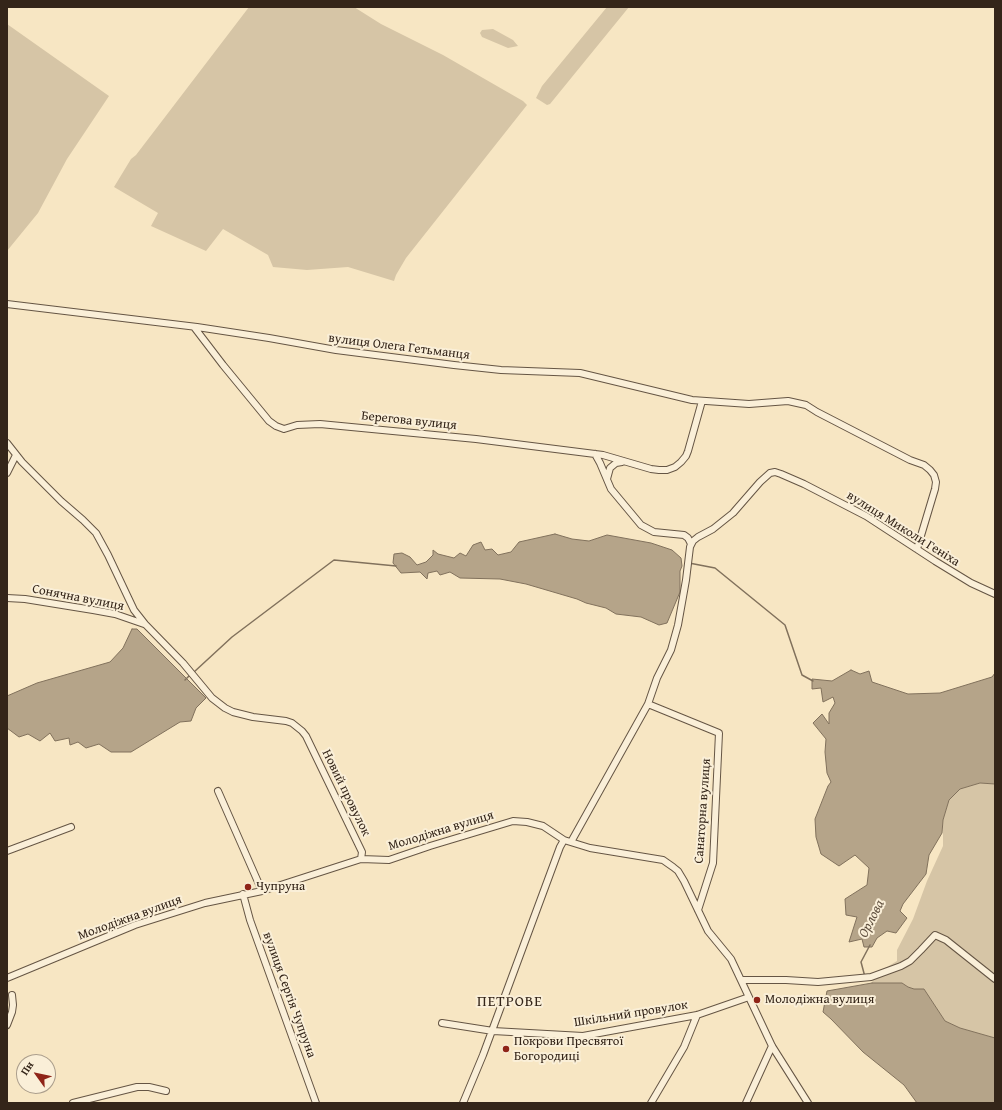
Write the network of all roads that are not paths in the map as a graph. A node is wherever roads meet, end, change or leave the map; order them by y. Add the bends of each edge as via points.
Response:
1 (7, 304) edge
2 (194, 327) junction
3 (702, 401) junction
4 (7, 443) edge
5 (595, 454) junction
6 (16, 455) junction
7 (624, 462) junction
8 (7, 473) edge
9 (607, 480) junction
10 (690, 547) junction
11 (917, 549) junction
12 (995, 594) edge
13 (7, 598) edge
14 (144, 624) junction
15 (648, 704) junction
16 (218, 791) dead end
17 (72, 827) dead end
18 (564, 840) junction
19 (571, 842) junction
20 (7, 851) edge
21 (361, 860) junction
22 (262, 891) junction
23 (243, 894) junction
24 (698, 910) junction
25 (7, 978) edge
26 (995, 979) edge
27 (741, 980) junction
28 (12, 995) dead end
29 (749, 997) junction
30 (697, 1015) junction
31 (442, 1023) dead end
32 (7, 1025) edge
33 (493, 1031) junction
34 (772, 1046) junction
35 (166, 1090) dead end
36 (73, 1103) edge
37 (316, 1103) edge
38 (463, 1103) edge
39 (651, 1103) edge
40 (746, 1103) edge
41 (808, 1103) edge

1 - 2 street, вулиця Олега Гетьманця
2 - 3 street, вулиця Олега Гетьманця via 454,366 580,373
2 - 5 street, Берегова вулиця via 260,411 269,421 280,427 320,424 476,439
3 - 7 street, Берегова вулиця via 688,451 675,467 659,470
3 - 11 street, вулиця Олега Гетьманця via 749,404 788,401 806,405 930,470 936,482 935,490
4 - 6 street
5 - 7 street, Берегова вулиця
5 - 9 street
6 - 8 street
6 - 14 street via 96,533 134,610
7 - 9 street via 616,463 610,468
9 - 10 street via 611,489 641,525 654,532 686,536 690,541
10 - 11 street, вулиця Миколи Геніха via 698,537 733,513 766,476 775,472 866,516
10 - 15 street via 678,624 671,650
11 - 12 street, вулиця Миколи Геніха via 970,583
13 - 14 street, Сонячна вулиця via 115,614
14 - 21 street, Новий провулок via 222,706 233,712 286,721 297,726 306,736 362,852
15 - 19 street
15 - 24 street, Санаторна вулиця via 719,733 713,863
16 - 22 street
17 - 20 street
18 - 19 street, Молодіжна вулиця
18 - 21 street, Молодіжна вулиця via 543,826 513,821 390,860
18 - 33 street
19 - 24 street, Молодіжна вулиця via 590,848 663,860 673,866 681,876
21 - 22 street, Молодіжна вулиця
22 - 23 street, Молодіжна вулиця
23 - 25 street, Молодіжна вулиця via 135,924
23 - 37 street, вулиця Сергія Чупруна
24 - 27 street via 708,931 731,959
26 - 27 street via 946,940 935,935 901,966 871,977 818,982
27 - 29 street
28 - 32 street via 14,1005
29 - 30 street, Шкільний провулок
29 - 34 street
30 - 33 street, Шкільний провулок via 583,1036
30 - 39 street via 684,1047
31 - 33 street, Шкільний провулок
33 - 38 street
34 - 40 street
34 - 41 street
35 - 36 street via 137,1087

